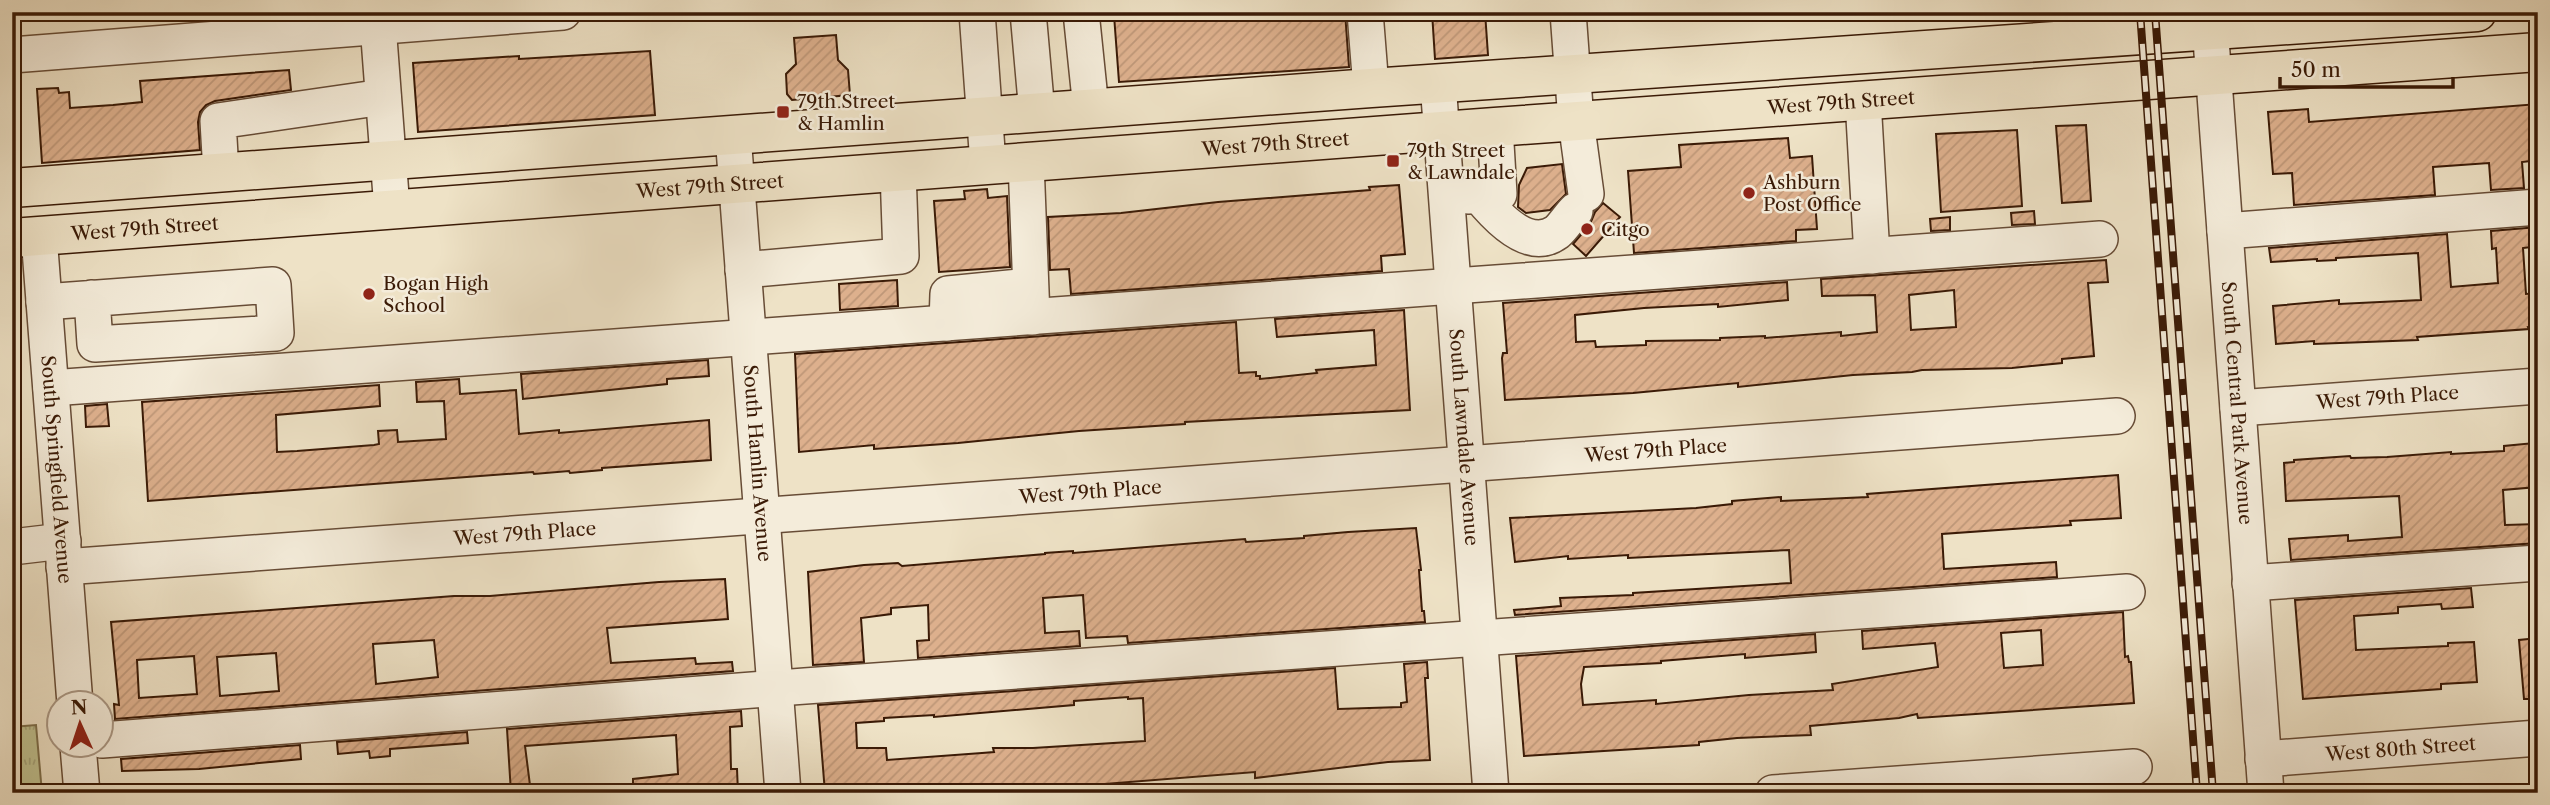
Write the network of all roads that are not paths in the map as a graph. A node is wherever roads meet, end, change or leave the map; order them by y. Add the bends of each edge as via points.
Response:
1 (563, 12) edge
2 (976, 12) edge
3 (1028, 12) edge
4 (1081, 12) edge
5 (1365, 12) edge
6 (1568, 12) edge
7 (2477, 12) edge
8 (378, 19) edge
9 (2210, 21) edge
10 (2538, 52) edge
11 (12, 55) edge
12 (1572, 74) junction
13 (2214, 75) junction
14 (1438, 83) junction
15 (1371, 88) junction
16 (383, 97) junction
17 (1863, 100) junction
18 (1091, 109) junction
19 (1037, 113) junction
20 (985, 118) junction
21 (1576, 121) junction
22 (1495, 127) junction
23 (1441, 131) junction
24 (733, 135) junction
25 (388, 160) junction
26 (1026, 162) junction
27 (988, 164) junction
28 (898, 171) junction
29 (221, 173) junction
30 (737, 183) junction
31 (12, 188) edge
32 (1463, 196) junction
33 (2538, 207) edge
34 (392, 209) junction
35 (2225, 231) junction
36 (26, 237) edge
37 (2100, 239) dead end
38 (1872, 256) junction
39 (743, 270) junction
40 (1453, 287) junction
41 (92, 298) junction
42 (44, 302) junction
43 (1031, 302) junction
44 (748, 337) junction
45 (2538, 386) edge
46 (51, 388) junction
47 (2238, 408) junction
48 (2118, 416) dead end
49 (1466, 463) junction
50 (762, 514) junction
51 (12, 547) edge
52 (64, 554) junction
53 (2538, 563) edge
54 (2250, 583) junction
55 (2127, 592) dead end
56 (1479, 639) junction
57 (775, 688) junction
58 (74, 690) edge
59 (2538, 738) edge
60 (116, 739) edge
61 (2263, 759) junction
62 (79, 760) edge
63 (2134, 767) dead end
64 (82, 793) edge
65 (783, 793) edge
66 (1491, 793) edge
67 (1773, 793) edge
68 (2266, 793) edge

1 - 8 street
2 - 20 street
3 - 19 street
4 - 18 street
5 - 15 street
6 - 12 street
7 - 9 main road
8 - 11 street
8 - 16 street
9 - 12 main road
9 - 13 street, South Central Park Avenue
10 - 13 main road, West 79th Street
12 - 14 main road
12 - 21 street
13 - 17 main road, West 79th Street
13 - 35 street, South Central Park Avenue
14 - 15 main road
14 - 23 street, South Lawndale Avenue
15 - 18 main road
16 - 25 street
16 - 29 street via 218,121
17 - 21 main road, West 79th Street
17 - 38 street
18 - 19 main road
19 - 20 main road
20 - 24 main road
20 - 27 street
21 - 22 main road, West 79th Street
21 - 32 street via 1580,203 1556,233 1540,238 1521,234
22 - 23 main road, West 79th Street
22 - 32 street via 1499,194
23 - 26 main road, West 79th Street
23 - 32 street, South Lawndale Avenue
24 - 25 main road
24 - 30 street, South Hamlin Avenue
25 - 29 main road
25 - 34 street
26 - 27 main road, West 79th Street
26 - 43 street
27 - 28 main road, West 79th Street
28 - 30 main road, West 79th Street
28 - 39 street via 901,256
29 - 31 main road
30 - 34 main road, West 79th Street
30 - 39 street, South Hamlin Avenue
32 - 40 street, South Lawndale Avenue
33 - 35 street
34 - 36 main road, West 79th Street
35 - 47 street, South Central Park Avenue
36 - 42 street, South Springfield Avenue
37 - 38 street
38 - 40 street
39 - 44 street, South Hamlin Avenue
40 - 43 street
40 - 49 street, South Lawndale Avenue
41 - 41 street via 273,285 276,333 95,344
41 - 42 street
42 - 46 street, South Springfield Avenue
43 - 44 street via 947,323
44 - 46 street
44 - 50 street, South Hamlin Avenue
45 - 47 street, West 79th Place
46 - 52 street, South Springfield Avenue
47 - 54 street, South Central Park Avenue
48 - 49 street, West 79th Place
49 - 50 street, West 79th Place
49 - 56 street, South Lawndale Avenue
50 - 52 street, West 79th Place
50 - 57 street, South Hamlin Avenue
51 - 52 street, West 79th Place
52 - 58 street, South Springfield Avenue
53 - 54 street
54 - 61 street, South Central Park Avenue
55 - 56 street
56 - 57 street
56 - 66 street, South Lawndale Avenue
57 - 60 street
57 - 65 street, South Hamlin Avenue
59 - 61 street, West 80th Street
61 - 68 street, South Central Park Avenue
62 - 64 street
63 - 67 street

